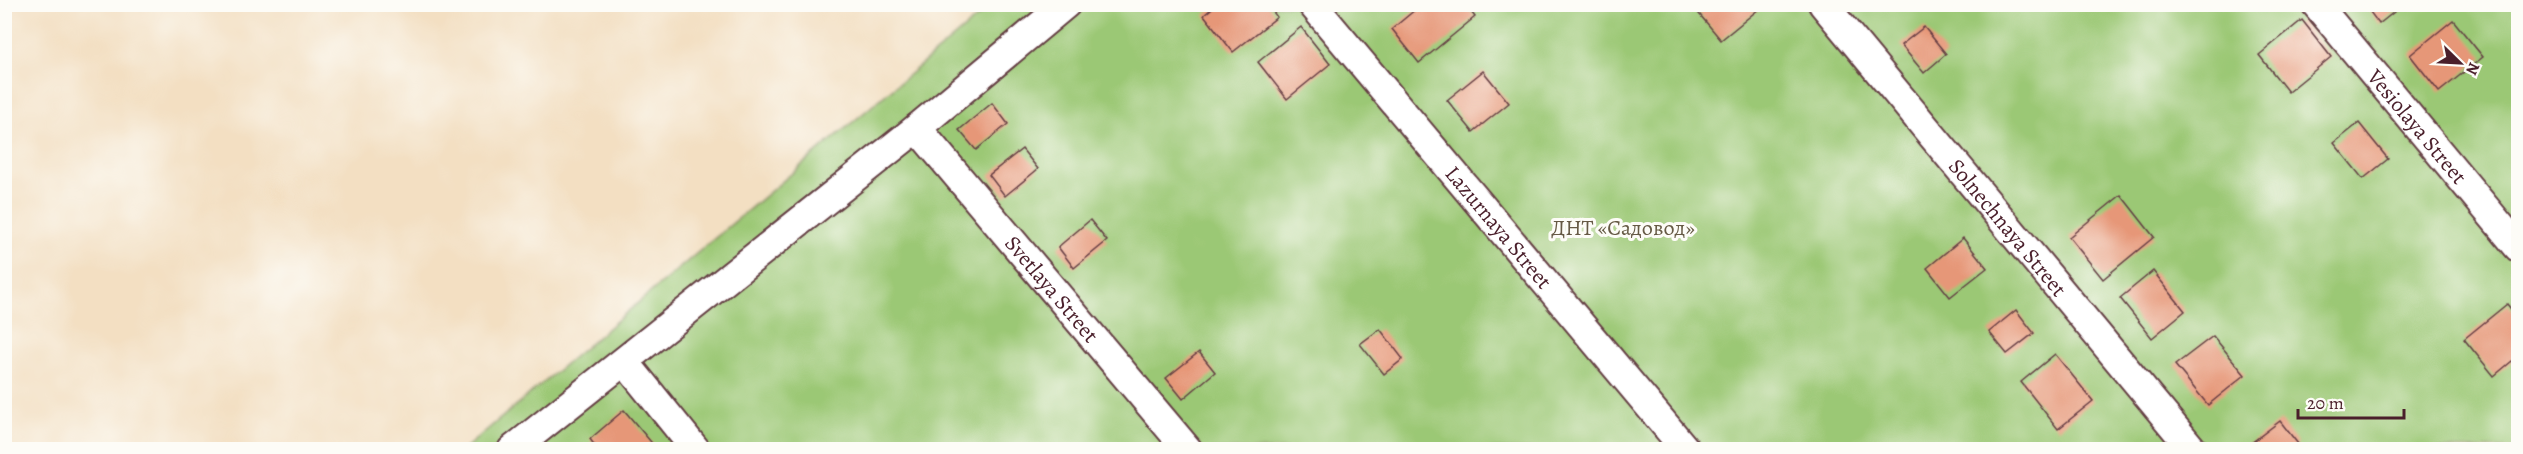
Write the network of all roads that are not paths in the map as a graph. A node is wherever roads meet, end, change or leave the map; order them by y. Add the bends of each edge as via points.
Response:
1 (1066, 4) edge
2 (1312, 4) edge
3 (1823, 4) edge
4 (2316, 4) edge
5 (917, 128) junction
6 (2518, 247) edge
7 (625, 362) junction
8 (512, 450) edge
9 (696, 450) edge
10 (1188, 450) edge
11 (1686, 450) edge
12 (2193, 450) edge

1 - 5 street
2 - 11 street, Lazurnaya Street
3 - 12 street, Solnechnaya Street
4 - 6 street, Vesiolaya Street
5 - 7 street
5 - 10 street, Svetlaya Street
7 - 8 street
7 - 9 street

